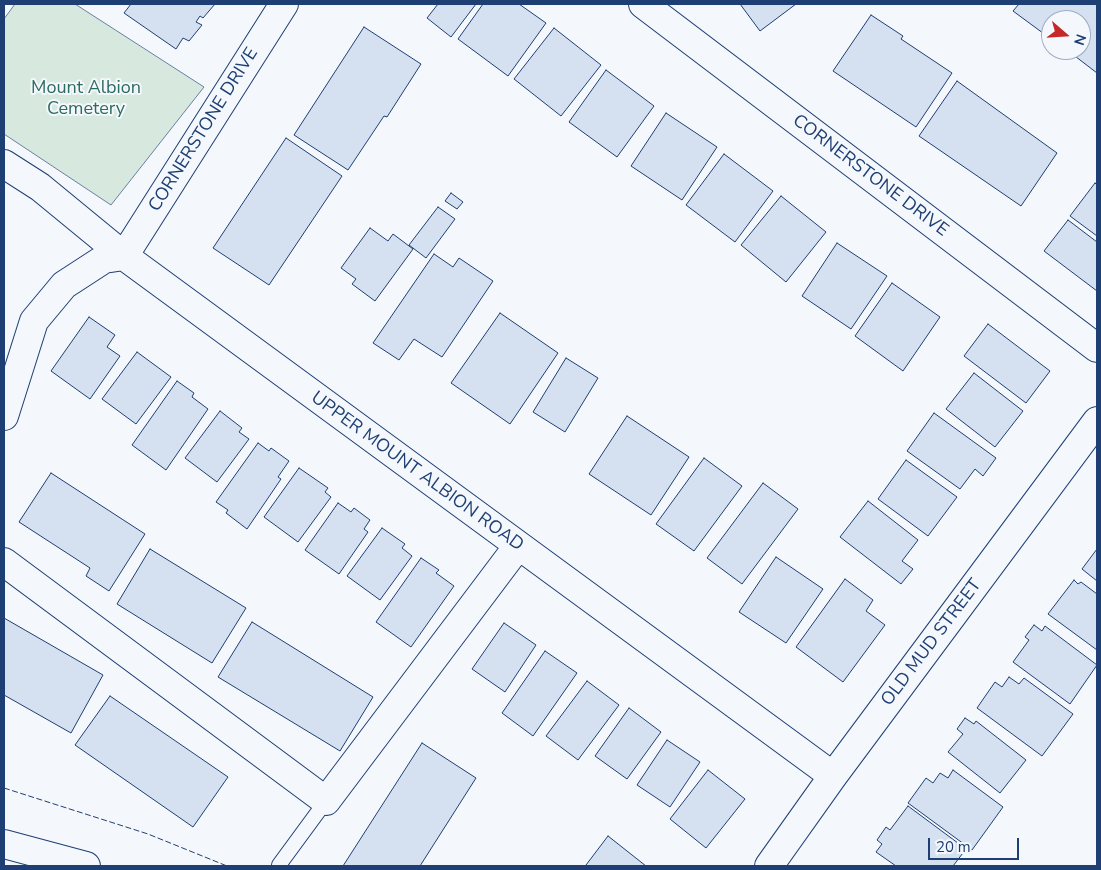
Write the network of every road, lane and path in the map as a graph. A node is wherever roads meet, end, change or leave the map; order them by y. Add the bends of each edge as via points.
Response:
1 (284, 4) edge
2 (643, 4) edge
3 (4, 164) edge
4 (124, 256) junction
5 (1097, 348) edge
6 (4, 416) edge
7 (1097, 421) edge
8 (518, 546) junction
9 (4, 562) edge
10 (833, 776) junction
11 (326, 801) junction
12 (4, 844) edge
13 (280, 865) edge
14 (86, 866) edge
15 (769, 866) edge

1 - 4 street, CORNERSTONE DRIVE
2 - 5 street, CORNERSTONE DRIVE
3 - 4 street, UPPER MOUNT ALBION ROAD via 40,187
4 - 6 street via 104,259 64,285 34,321
4 - 8 street, UPPER MOUNT ALBION ROAD
7 - 10 street, OLD MUD STREET
8 - 10 street, UPPER MOUNT ALBION ROAD
8 - 11 street
9 - 11 street
10 - 15 street, OLD MUD STREET
11 - 13 lane
12 - 14 street

